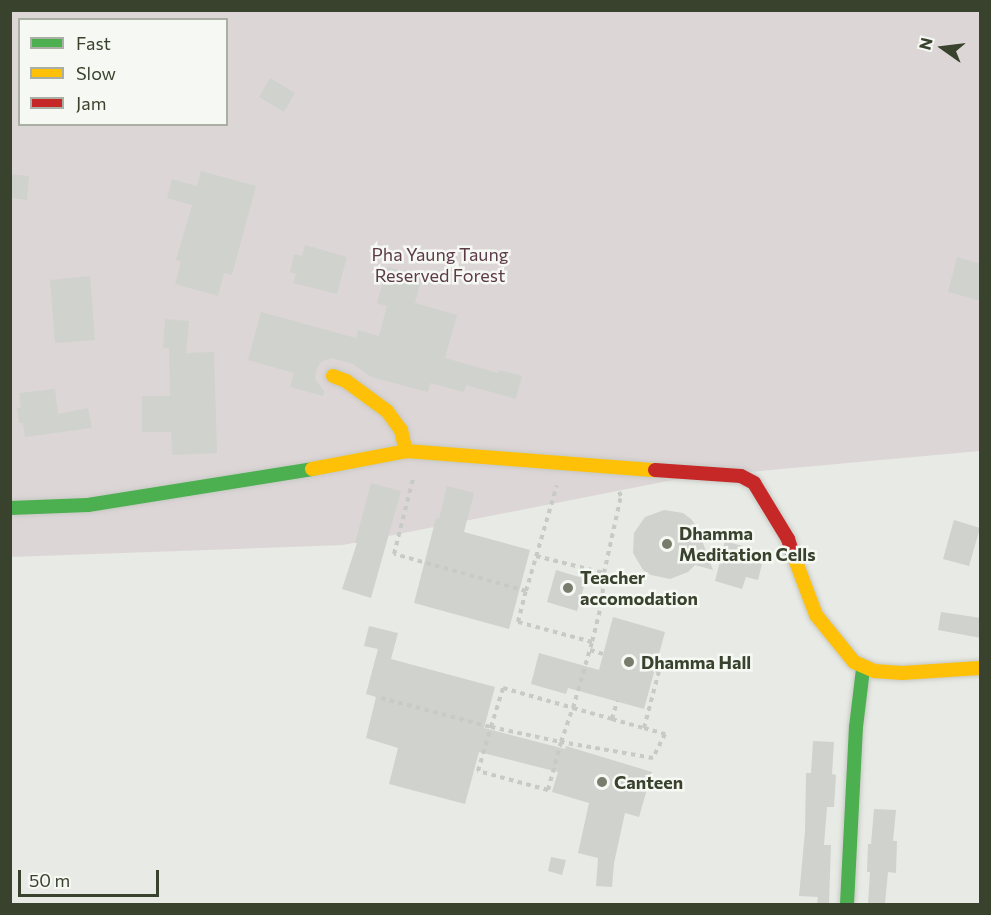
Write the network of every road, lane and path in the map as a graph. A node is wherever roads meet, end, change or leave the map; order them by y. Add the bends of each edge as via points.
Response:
1 (333, 376) dead end
2 (406, 451) junction
3 (417, 464) dead end
4 (559, 477) dead end
5 (616, 489) dead end
6 (10, 508) edge
7 (536, 556) junction
8 (604, 573) junction
9 (526, 591) junction
10 (581, 596) dead end
11 (602, 602) junction
12 (592, 642) junction
13 (590, 650) junction
14 (603, 654) dead end
15 (981, 668) edge
16 (863, 669) junction
17 (655, 670) dead end
18 (381, 698) dead end
19 (616, 701) dead end
20 (573, 708) junction
21 (612, 719) junction
22 (490, 727) junction
23 (644, 728) junction
24 (561, 742) junction
25 (847, 904) edge

1 - 2 street via 387,411 401,430
2 - 6 street via 257,480 88,505
2 - 16 street via 741,476 758,489 788,539 816,615
3 - 9 path via 394,554
4 - 7 path
5 - 8 path via 621,496
7 - 8 path
7 - 9 path
8 - 11 path
9 - 12 path via 518,622
10 - 11 path
11 - 12 path
12 - 13 path
13 - 14 path
13 - 20 path
15 - 16 street via 902,673
16 - 25 street via 856,727
17 - 23 path via 659,671
18 - 22 path
19 - 21 path
20 - 21 path
20 - 22 path via 503,688
20 - 24 path
21 - 23 path
22 - 24 path
22 - 24 path via 478,771 548,790
23 - 24 path via 665,734 653,758

